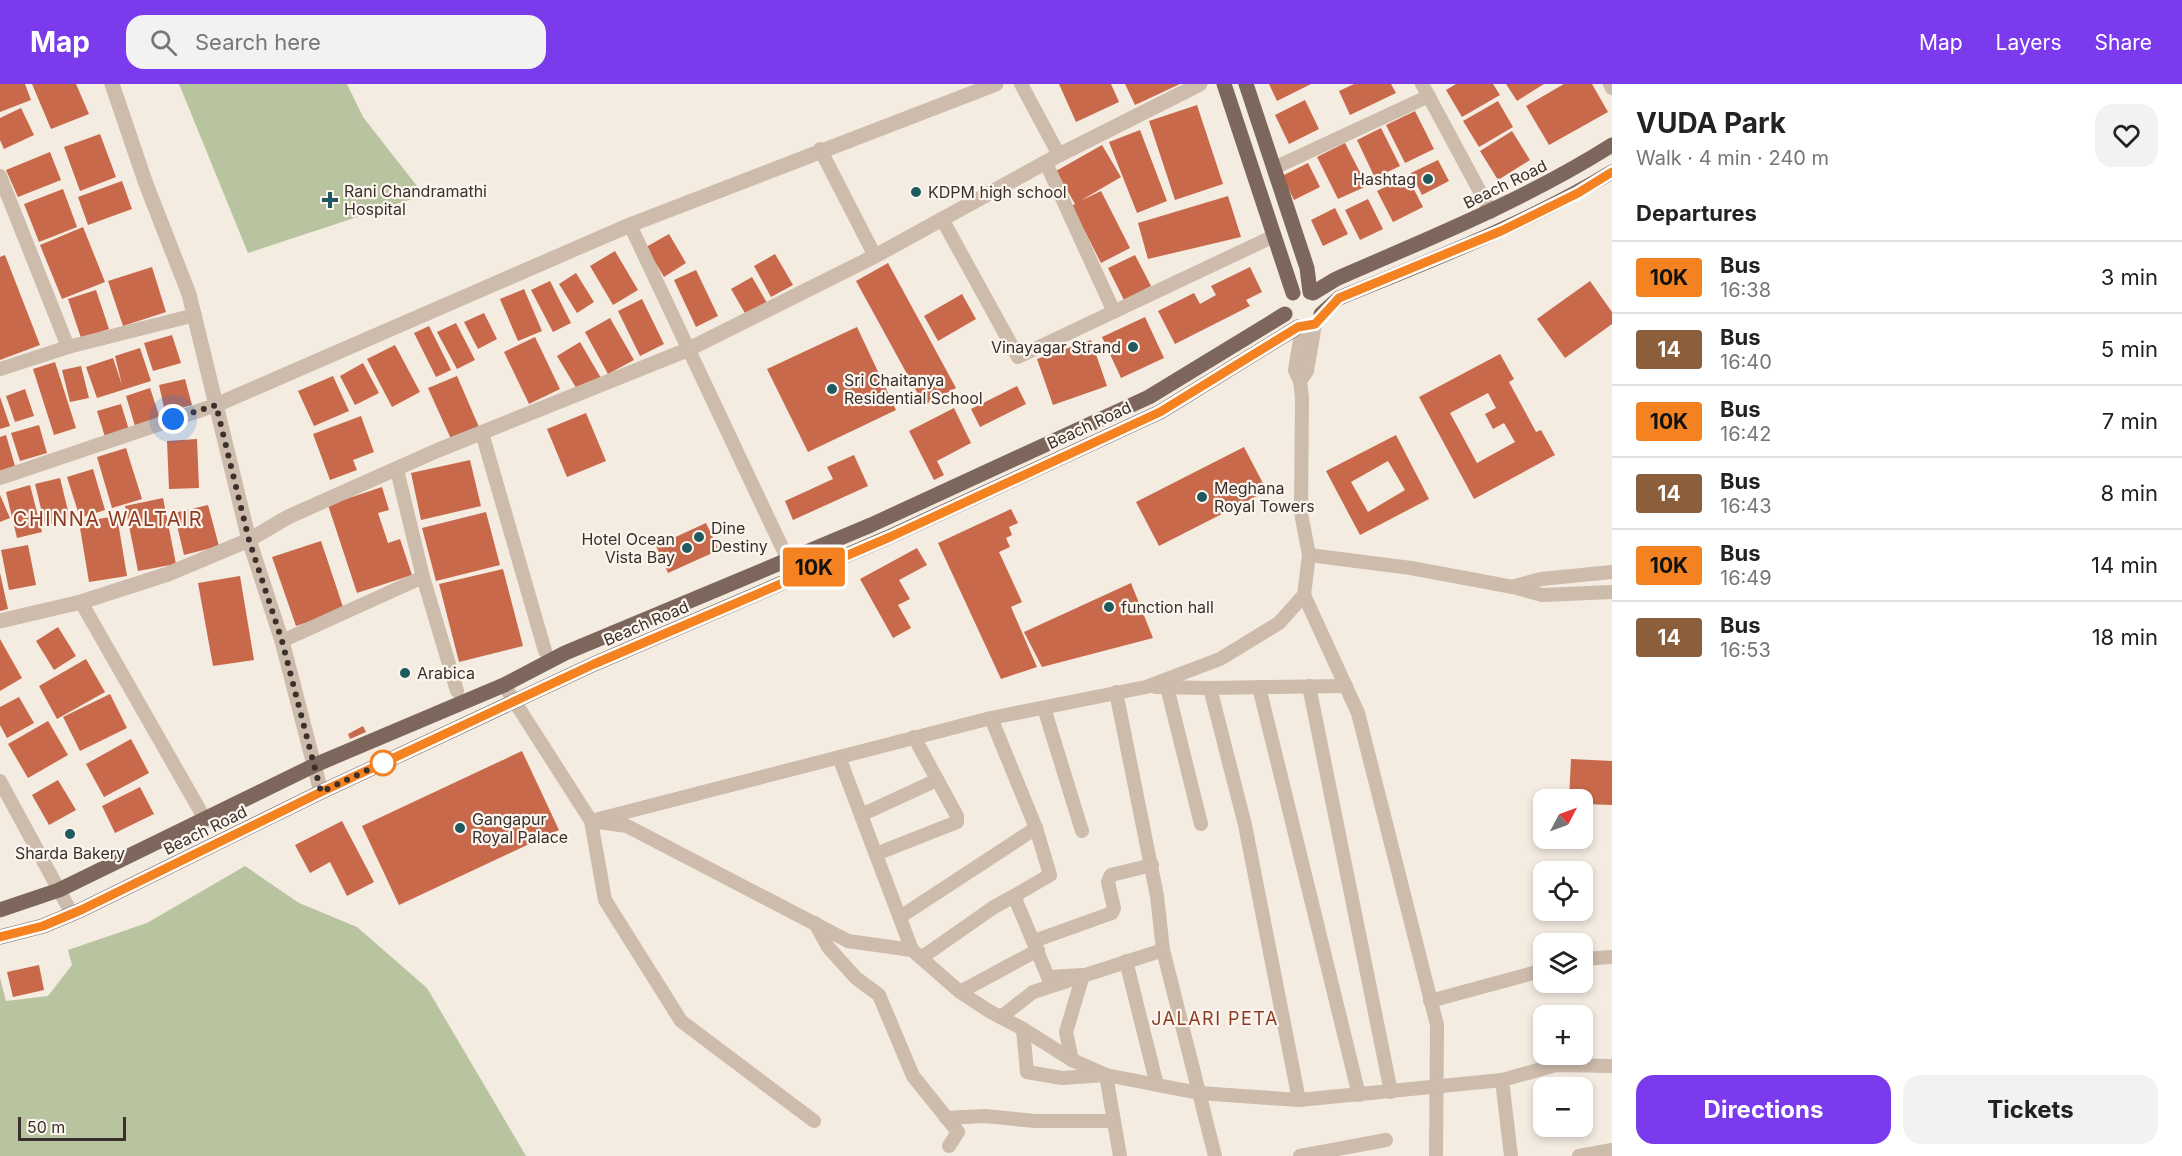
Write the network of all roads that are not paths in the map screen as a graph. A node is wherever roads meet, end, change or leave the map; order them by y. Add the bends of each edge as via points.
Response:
1 (112, 84) edge
2 (996, 84) edge
3 (1021, 84) edge
4 (1200, 84) edge
5 (1224, 84) edge
6 (1246, 84) edge
7 (1610, 84) edge
8 (1612, 88) edge
9 (1425, 90) edge
10 (1612, 145) edge
11 (820, 149) junction
12 (1053, 159) junction
13 (1274, 168) junction
14 (1612, 172) edge
15 (0, 176) edge
16 (1491, 212) junction
17 (942, 219) junction
18 (630, 225) junction
19 (1274, 236) junction
20 (875, 256) junction
21 (1312, 292) junction
22 (1293, 293) junction
23 (1114, 312) junction
24 (1285, 314) junction
25 (195, 315) junction
26 (1309, 323) junction
27 (68, 347) junction
28 (687, 350) junction
29 (0, 369) edge
30 (216, 405) junction
31 (483, 433) junction
32 (397, 470) junction
33 (0, 478) edge
34 (249, 540) junction
35 (1309, 555) junction
36 (788, 560) junction
37 (1612, 572) edge
38 (423, 578) junction
39 (1513, 586) junction
40 (1612, 592) edge
41 (1304, 595) junction
42 (81, 602) junction
43 (0, 621) edge
44 (282, 641) junction
45 (545, 651) dead end
46 (504, 685) junction
47 (1309, 686) junction
48 (1346, 686) junction
49 (1146, 687) junction
50 (1167, 687) junction
51 (1259, 687) junction
52 (1210, 688) junction
53 (457, 691) dead end
54 (1116, 692) junction
55 (514, 704) junction
56 (1044, 708) junction
57 (991, 718) junction
58 (914, 738) junction
59 (839, 757) junction
60 (315, 765) junction
61 (937, 780) junction
62 (0, 781) edge
63 (321, 792) junction
64 (861, 815) junction
65 (206, 820) junction
66 (591, 821) junction
67 (1201, 824) dead end
68 (1035, 828) junction
69 (1082, 831) dead end
70 (876, 854) junction
71 (1152, 865) junction
72 (59, 890) junction
73 (1014, 896) junction
74 (0, 909) edge
75 (72, 914) junction
76 (900, 917) junction
77 (814, 922) junction
78 (0, 937) edge
79 (1036, 946) junction
80 (1163, 950) junction
81 (917, 954) junction
82 (1612, 957) edge
83 (1593, 958) edge
84 (1126, 961) junction
85 (1533, 973) edge
86 (1083, 975) junction
87 (960, 992) junction
88 (1431, 1001) junction
89 (1001, 1017) junction
90 (1023, 1029) junction
91 (1072, 1060) junction
92 (1612, 1066) edge
93 (1106, 1075) junction
94 (1502, 1080) junction
95 (1157, 1085) junction
96 (1436, 1088) junction
97 (1391, 1092) junction
98 (1199, 1093) junction
99 (1359, 1095) junction
100 (1299, 1100) junction
101 (946, 1118) junction
102 (814, 1121) dead end
103 (1114, 1121) junction
104 (1386, 1140) dead end
105 (949, 1146) dead end
106 (1612, 1150) edge
107 (1120, 1156) edge
108 (1215, 1156) edge
109 (1300, 1156) edge
110 (1436, 1156) edge
111 (1511, 1156) edge
112 (1579, 1156) edge

1 - 25 street
2 - 11 street
3 - 12 street
4 - 12 street
5 - 19 main road
6 - 13 main road
7 - 8 street
9 - 13 street
9 - 16 street
10 - 16 main road, Beach Road via 1567,174
11 - 18 street
11 - 20 street
12 - 17 street
12 - 23 street
13 - 21 main road
14 - 26 main road, Beach Road via 1501,231 1339,298
15 - 27 street
16 - 21 main road, Beach Road
17 - 20 street
17 - 23 street via 1018,357
18 - 28 street
18 - 30 street
19 - 22 main road
19 - 23 street
20 - 28 street
21 - 22 main road
21 - 26 main road via 1322,306
22 - 24 main road via 1286,302
24 - 26 main road via 1288,320
24 - 36 main road, Beach Road via 1149,397
25 - 27 street
25 - 30 street
26 - 35 street via 1306,371 1300,381 1301,513
26 - 55 main road, Beach Road via 1160,412 890,537 594,664
27 - 29 street
28 - 31 street
28 - 36 street
30 - 33 street
30 - 34 street
31 - 32 street
31 - 45 street
32 - 34 street via 288,517
32 - 38 street
34 - 42 street via 168,574
34 - 44 street
35 - 39 street
35 - 41 street
36 - 46 main road, Beach Road via 565,653
37 - 39 street via 1541,579
38 - 44 street
38 - 53 street
39 - 40 street via 1542,595
41 - 48 street
41 - 49 street via 1279,623 1220,659
42 - 43 street
42 - 65 street
44 - 60 street
46 - 55 street
46 - 60 main road, Beach Road
47 - 48 street
47 - 51 street
47 - 97 street
48 - 88 street via 1358,713
49 - 50 street
49 - 54 street
50 - 52 street
50 - 67 street
51 - 52 street
51 - 99 street
52 - 100 street via 1245,825
54 - 56 street
54 - 71 street
55 - 63 main road, Beach Road
55 - 66 street
56 - 57 street
56 - 69 street
57 - 58 street
57 - 68 street
58 - 59 street
58 - 61 street
59 - 64 street
59 - 66 street
60 - 63 street
60 - 65 main road, Beach Road
61 - 64 street
61 - 70 street via 957,822
62 - 72 street
63 - 75 main road, Beach Road
64 - 70 street
65 - 72 main road, Beach Road
66 - 77 street via 627,826
66 - 102 street via 605,900 681,1021
68 - 73 street via 1050,875
68 - 76 street
70 - 76 street
71 - 79 street via 1112,875 1108,882 1112,914
71 - 80 street
72 - 74 main road, Beach Road
72 - 75 street
73 - 79 street
73 - 81 street
75 - 78 main road, Beach Road
76 - 81 street
77 - 81 street via 848,941
77 - 101 street via 828,947 856,978 879,994 913,1076
79 - 86 street via 1048,977
79 - 87 street
80 - 84 street
80 - 98 street
81 - 87 street
82 - 83 street
84 - 86 street
84 - 95 street
85 - 88 street
86 - 89 street via 1034,992
86 - 91 street via 1066,1032
87 - 89 street
88 - 96 street via 1437,1025
89 - 90 street
90 - 91 street
90 - 93 street via 1027,1072 1062,1078
91 - 93 street
92 - 94 street via 1556,1065
93 - 95 street
93 - 103 street
94 - 96 street
94 - 111 street
95 - 98 street
96 - 97 street
96 - 110 street
97 - 99 street
98 - 100 street
98 - 108 street
99 - 100 street
101 - 103 street
101 - 105 street via 958,1132
103 - 107 street
104 - 109 street
106 - 112 street

